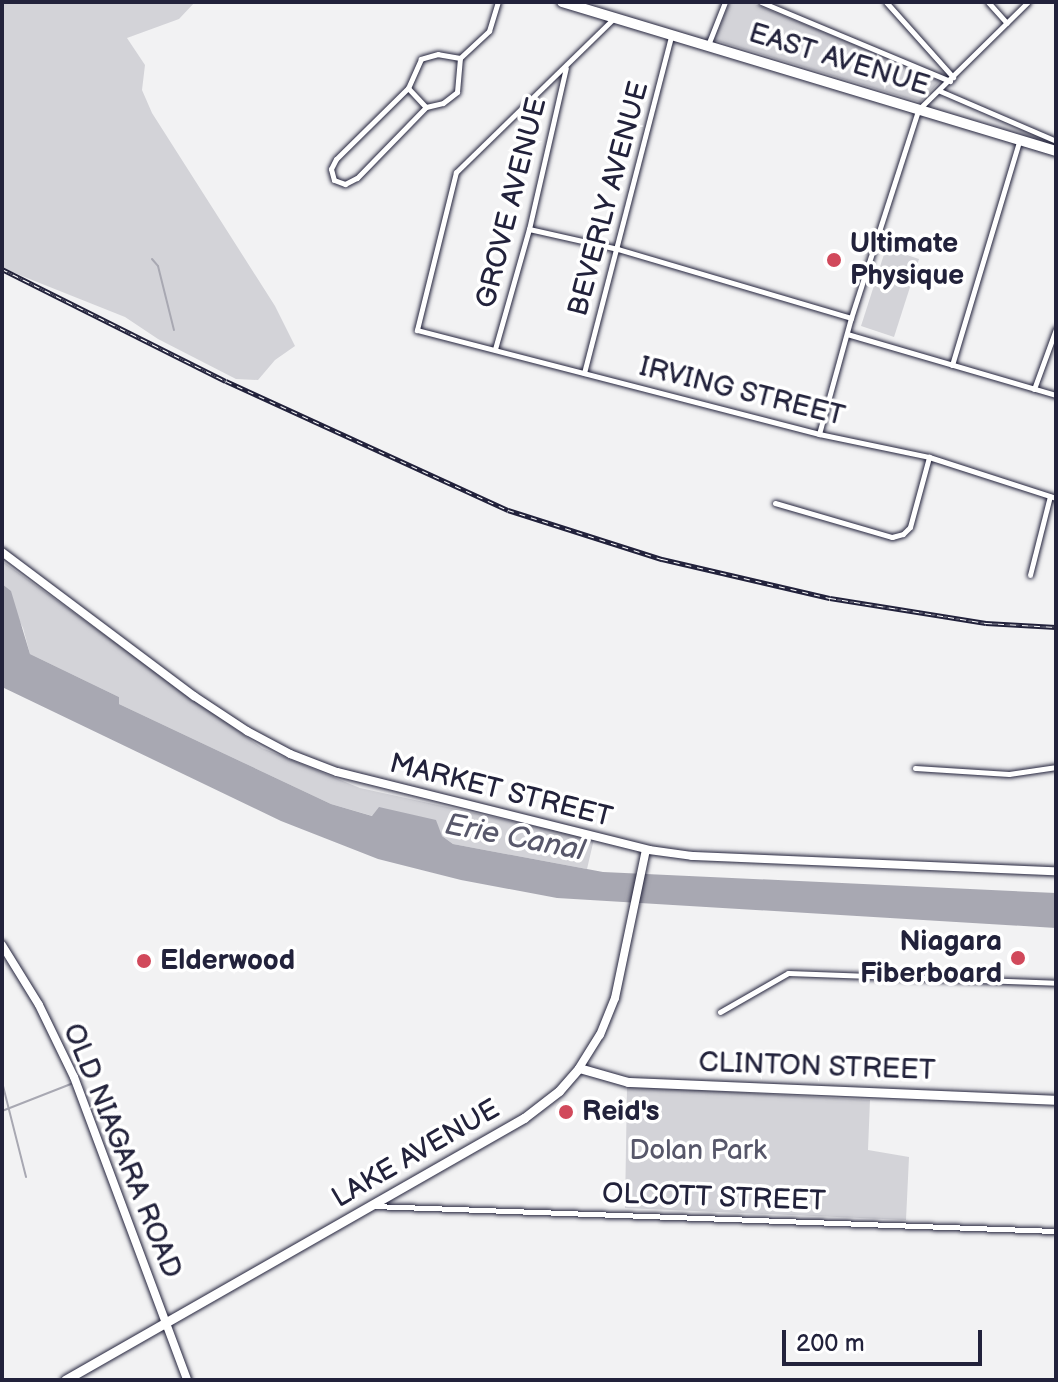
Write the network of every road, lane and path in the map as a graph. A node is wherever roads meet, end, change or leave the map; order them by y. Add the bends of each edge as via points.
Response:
1 (498, 2) edge
2 (562, 2) edge
3 (725, 2) edge
4 (761, 2) edge
5 (886, 2) edge
6 (988, 2) edge
7 (1028, 2) edge
8 (772, 4) edge
9 (612, 20) junction
10 (1007, 23) junction
11 (672, 36) junction
12 (708, 45) junction
13 (460, 58) junction
14 (567, 67) junction
15 (952, 79) junction
16 (408, 88) junction
17 (940, 91) junction
18 (426, 107) junction
19 (918, 110) junction
20 (1019, 140) junction
21 (1056, 141) edge
22 (1056, 151) edge
23 (529, 229) junction
24 (618, 249) junction
25 (851, 318) junction
26 (1056, 329) edge
27 (847, 334) junction
28 (495, 349) junction
29 (952, 365) junction
30 (584, 373) junction
31 (1034, 389) junction
32 (1056, 395) edge
33 (819, 434) junction
34 (929, 457) junction
35 (1053, 497) edge
36 (775, 503) dead end
37 (2, 552) edge
38 (1030, 575) dead end
39 (1056, 767) edge
40 (915, 768) dead end
41 (646, 850) junction
42 (1056, 871) edge
43 (2, 945) edge
44 (1056, 983) edge
45 (720, 1012) dead end
46 (579, 1068) junction
47 (1056, 1100) edge
48 (371, 1206) junction
49 (1056, 1231) edge
50 (165, 1321) junction
51 (65, 1380) edge
52 (187, 1380) edge

1 - 13 street via 489,31
2 - 9 highway, EAST AVENUE
3 - 12 street
4 - 8 street
5 - 15 street
6 - 10 street
7 - 10 street
8 - 15 street
9 - 11 highway, EAST AVENUE
9 - 14 street
10 - 15 street
11 - 12 highway, EAST AVENUE
11 - 24 street, BEVERLY AVENUE
12 - 19 highway, EAST AVENUE
13 - 16 street via 438,54 421,59
13 - 18 street via 457,92
14 - 23 street, GROVE AVENUE
14 - 28 street, IRVING STREET via 456,172 417,330
15 - 17 street
16 - 18 street
16 - 18 street via 336,159 331,169 334,180 345,184 357,178
17 - 19 street
17 - 21 street
19 - 20 highway, EAST AVENUE
19 - 25 street
20 - 22 highway, EAST AVENUE
20 - 29 street
23 - 24 street
23 - 28 street, GROVE AVENUE
24 - 25 street
24 - 30 street, BEVERLY AVENUE
25 - 27 street
26 - 31 street
27 - 29 street
27 - 33 street
28 - 30 street, IRVING STREET
29 - 31 street
30 - 33 street, IRVING STREET
31 - 32 street
33 - 34 street, IRVING STREET
34 - 35 street, IRVING STREET
34 - 36 street via 910,527 903,534 892,537
35 - 38 street
37 - 41 street, MARKET STREET via 194,696 290,754 351,776
39 - 40 street via 1009,774
41 - 42 street, MARKET STREET
41 - 46 street, LAKE AVENUE via 609,1015
43 - 50 street, OLD NIAGARA ROAD via 74,1077
44 - 45 street via 788,973
46 - 47 main road, CLINTON STREET via 628,1082
46 - 48 main road, LAKE AVENUE via 536,1110
48 - 49 street, OLCOTT STREET
48 - 50 main road, LAKE AVENUE
50 - 51 main road, LAKE AVENUE
50 - 52 street, OLD NIAGARA ROAD

